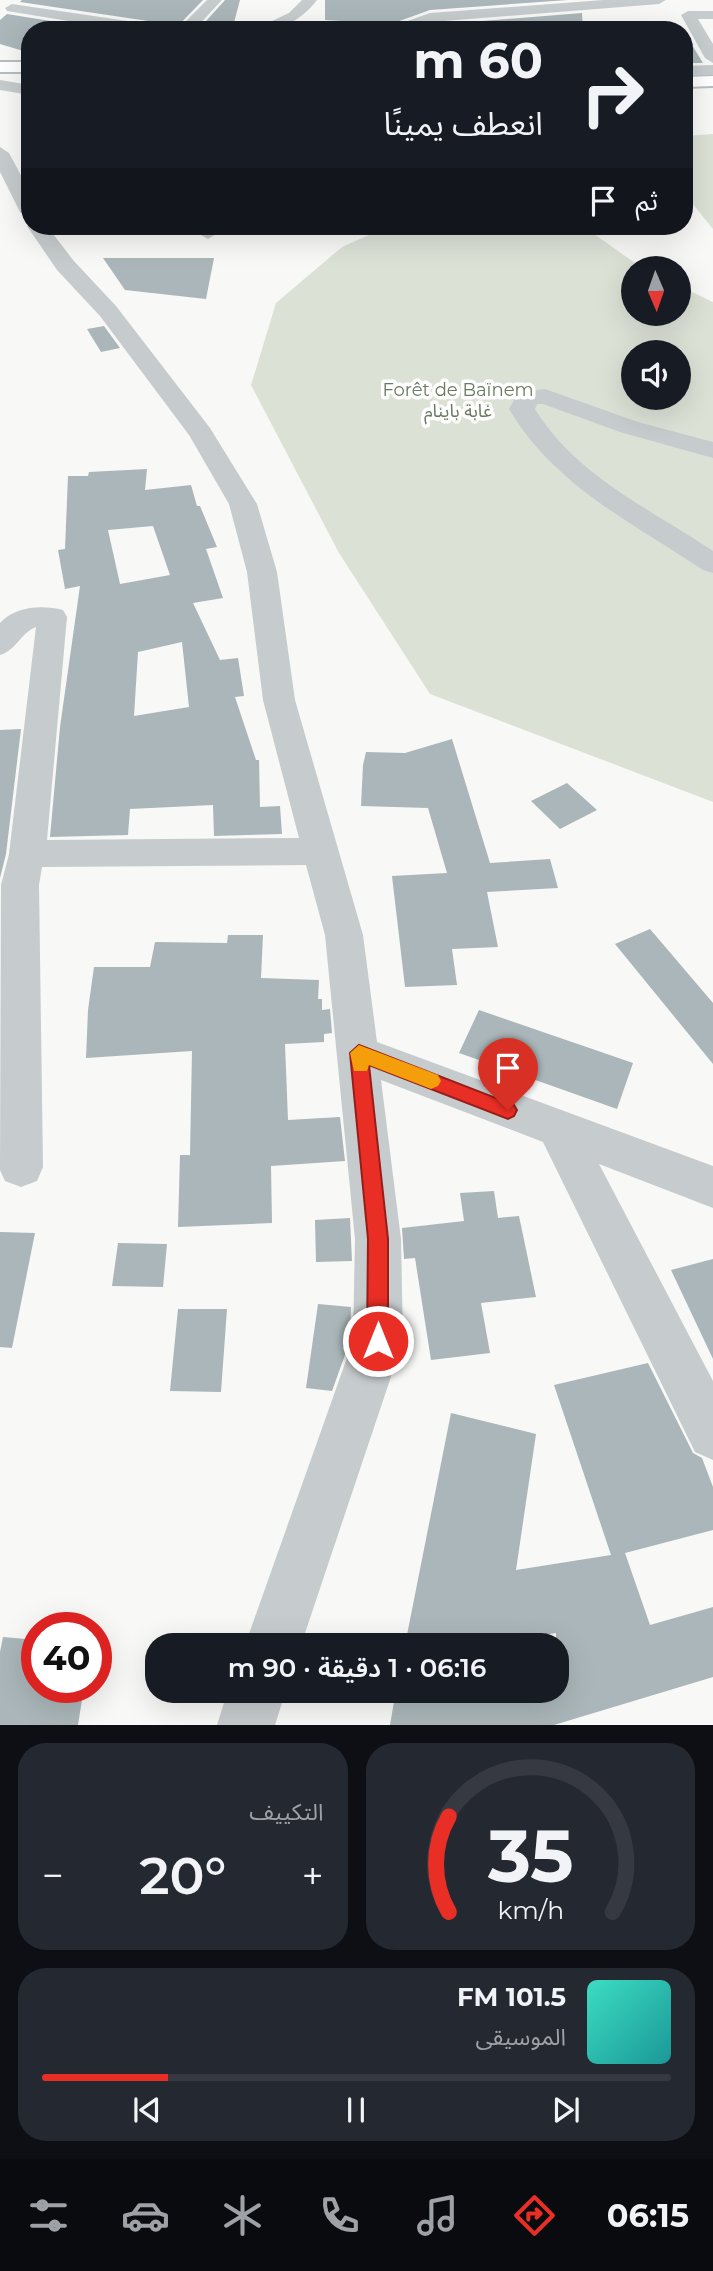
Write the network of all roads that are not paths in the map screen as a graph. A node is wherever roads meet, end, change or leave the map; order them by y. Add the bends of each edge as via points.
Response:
1 (69, 0) edge
2 (215, 0) edge
3 (310, 0) edge
4 (659, 0) edge
5 (612, 2) edge
6 (12, 8) dead end
7 (48, 15) junction
8 (713, 15) edge
9 (32, 21) edge
10 (80, 21) edge
11 (194, 21) edge
12 (282, 21) edge
13 (414, 21) edge
14 (691, 21) edge
15 (693, 24) edge
16 (713, 58) edge
17 (0, 67) edge
18 (21, 67) edge
19 (713, 70) edge
20 (693, 71) edge
21 (713, 81) edge
22 (693, 82) edge
23 (21, 83) edge
24 (0, 85) edge
25 (21, 88) edge
26 (0, 153) edge
27 (21, 194) edge
28 (43, 235) edge
29 (713, 450) edge
30 (713, 564) edge
31 (0, 645) edge
32 (320, 851) junction
33 (27, 854) junction
34 (359, 1053) junction
35 (559, 1130) junction
36 (21, 1167) dead end
37 (713, 1187) edge
38 (713, 1434) edge
39 (277, 1633) edge
40 (253, 1703) edge
41 (259, 1703) edge
42 (246, 1725) edge
43 (262, 1725) edge

1 - 7 street
2 - 11 street
3 - 12 street
4 - 5 street
5 - 13 street via 452,16 426,6 427,14
6 - 7 street
7 - 9 street
7 - 10 street
8 - 14 street via 688,15
15 - 16 street
17 - 18 main road
19 - 20 street
21 - 22 main road
23 - 24 street
24 - 25 street
26 - 27 street
28 - 32 street via 201,433 243,504 262,572 279,700
29 - 30 street via 545,397 527,398 522,409 564,464
31 - 33 street via 15,622 27,616 52,617
32 - 33 street
32 - 34 street via 344,935
33 - 36 street via 20,885
34 - 35 street
34 - 39 street via 378,1239 378,1341
35 - 37 street
35 - 38 street
40 - 42 street
41 - 43 street

